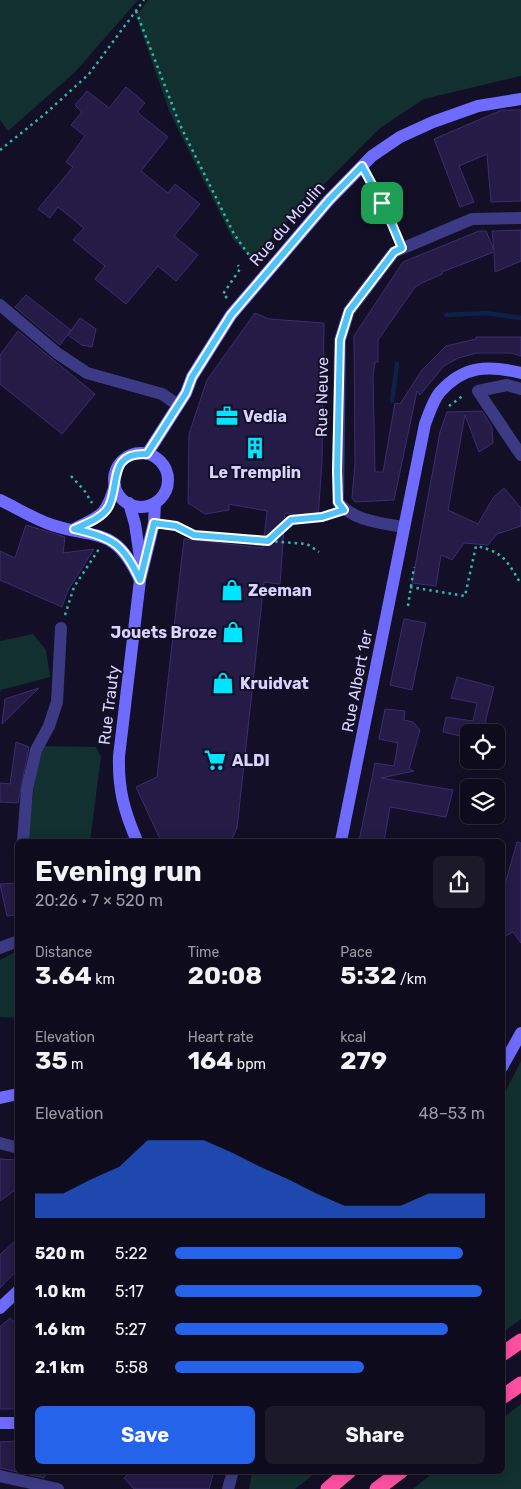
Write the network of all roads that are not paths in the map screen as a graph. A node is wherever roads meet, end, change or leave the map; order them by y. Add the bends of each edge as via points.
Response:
1 (521, 99) edge
2 (362, 166) junction
3 (521, 218) edge
4 (402, 248) junction
5 (0, 305) edge
6 (521, 373) edge
7 (521, 388) edge
8 (178, 405) junction
9 (147, 454) junction
10 (521, 455) edge
11 (115, 485) junction
12 (0, 500) edge
13 (129, 503) junction
14 (155, 503) junction
15 (403, 527) junction
16 (74, 529) junction
17 (141, 575) junction
18 (61, 628) road end
19 (23, 839) edge
20 (136, 839) edge
21 (341, 839) edge
22 (15, 942) edge
23 (0, 948) edge
24 (521, 1032) edge
25 (505, 1061) edge
26 (15, 1095) edge
27 (0, 1098) edge
28 (0, 1143) edge
29 (15, 1147) edge
30 (15, 1294) edge
31 (0, 1308) edge
32 (521, 1341) edge
33 (505, 1352) edge
34 (521, 1384) edge
35 (505, 1395) edge
36 (0, 1423) edge
37 (15, 1423) edge
38 (232, 1474) edge
39 (346, 1474) edge
40 (397, 1474) edge
41 (0, 1476) edge
42 (58, 1489) edge
43 (228, 1489) edge
44 (328, 1489) edge
45 (377, 1489) edge

1 - 2 main road, Rue du Moulin via 478,106 433,122 400,137
2 - 4 lane
2 - 8 main road, Rue du Moulin via 231,315
3 - 4 street, Rue Neuve via 472,218
4 - 15 street, Rue Neuve via 394,252 349,311 340,340 337,471 338,502 344,510 358,518
5 - 8 street via 57,353 87,373 162,394
6 - 15 main road, Rue Albert 1er via 487,367 474,370 457,378 439,393 425,424
7 - 10 street via 507,386 478,391
8 - 9 main road, Rue du Moulin
9 - 11 main road via 125,458 116,470
9 - 14 main road via 162,463 168,480 162,497
11 - 13 main road
11 - 16 main road via 109,506 99,516
12 - 16 main road via 52,525
13 - 14 main road via 137,506
13 - 17 main road, Rue Trauty
14 - 17 main road, Rue Trauty via 154,523
15 - 21 main road, Rue Albert 1er
16 - 17 main road via 112,540
17 - 20 main road, Rue Trauty via 118,782
18 - 19 street via 57,702 50,726 36,750 27,789
22 - 23 street
24 - 25 main road
26 - 27 main road
28 - 29 street
30 - 31 main road
32 - 33 highway
34 - 35 highway
36 - 37 main road
38 - 43 street
39 - 44 highway
40 - 45 highway
41 - 42 street

